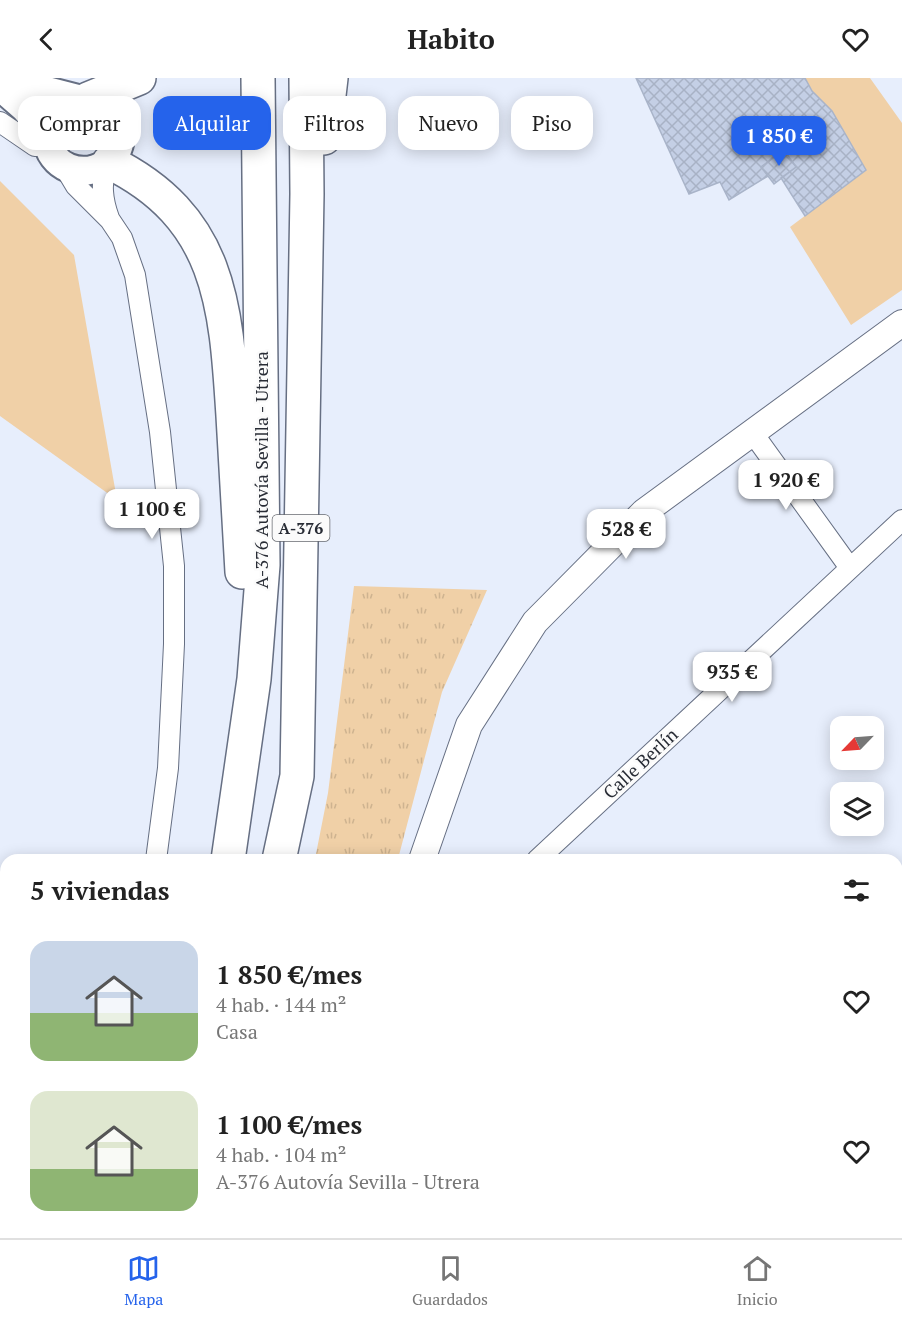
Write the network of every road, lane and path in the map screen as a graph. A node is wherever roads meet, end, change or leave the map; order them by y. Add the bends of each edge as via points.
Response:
1 (7, 78) edge
2 (140, 78) edge
3 (258, 78) edge
4 (306, 78) edge
5 (331, 78) edge
6 (0, 86) edge
7 (70, 96) edge
8 (91, 96) edge
9 (18, 102) edge
10 (0, 122) edge
11 (18, 134) edge
12 (54, 150) edge
13 (55, 150) edge
14 (118, 150) edge
15 (108, 163) junction
16 (307, 194) junction
17 (110, 220) junction
18 (902, 323) edge
19 (752, 432) junction
20 (902, 520) edge
21 (850, 568) junction
22 (254, 679) junction
23 (157, 854) edge
24 (229, 854) edge
25 (280, 854) edge
26 (424, 854) edge
27 (543, 854) edge

1 - 7 main road
2 - 8 highway
3 - 22 highway, A-376 Autovía Sevilla - Utrera / A-376 via 263,565
4 - 16 highway, A-376
5 - 16 highway via 323,146
6 - 9 main road
10 - 11 street
12 - 17 street via 76,186
13 - 15 main road via 72,169 87,171
14 - 15 main road
15 - 17 street via 102,181 103,201
15 - 22 highway via 149,185 175,208 210,265 223,305 245,622
16 - 25 highway, A-376 via 297,776
17 - 23 street via 122,238 135,275 160,432 174,566 168,768
18 - 19 street
19 - 21 street
19 - 26 street via 644,512 535,622 469,725
20 - 21 street, Calle Berlín
21 - 27 street, Calle Berlín
22 - 24 highway, A-376 Autovía Sevilla - Utrera / A-376

